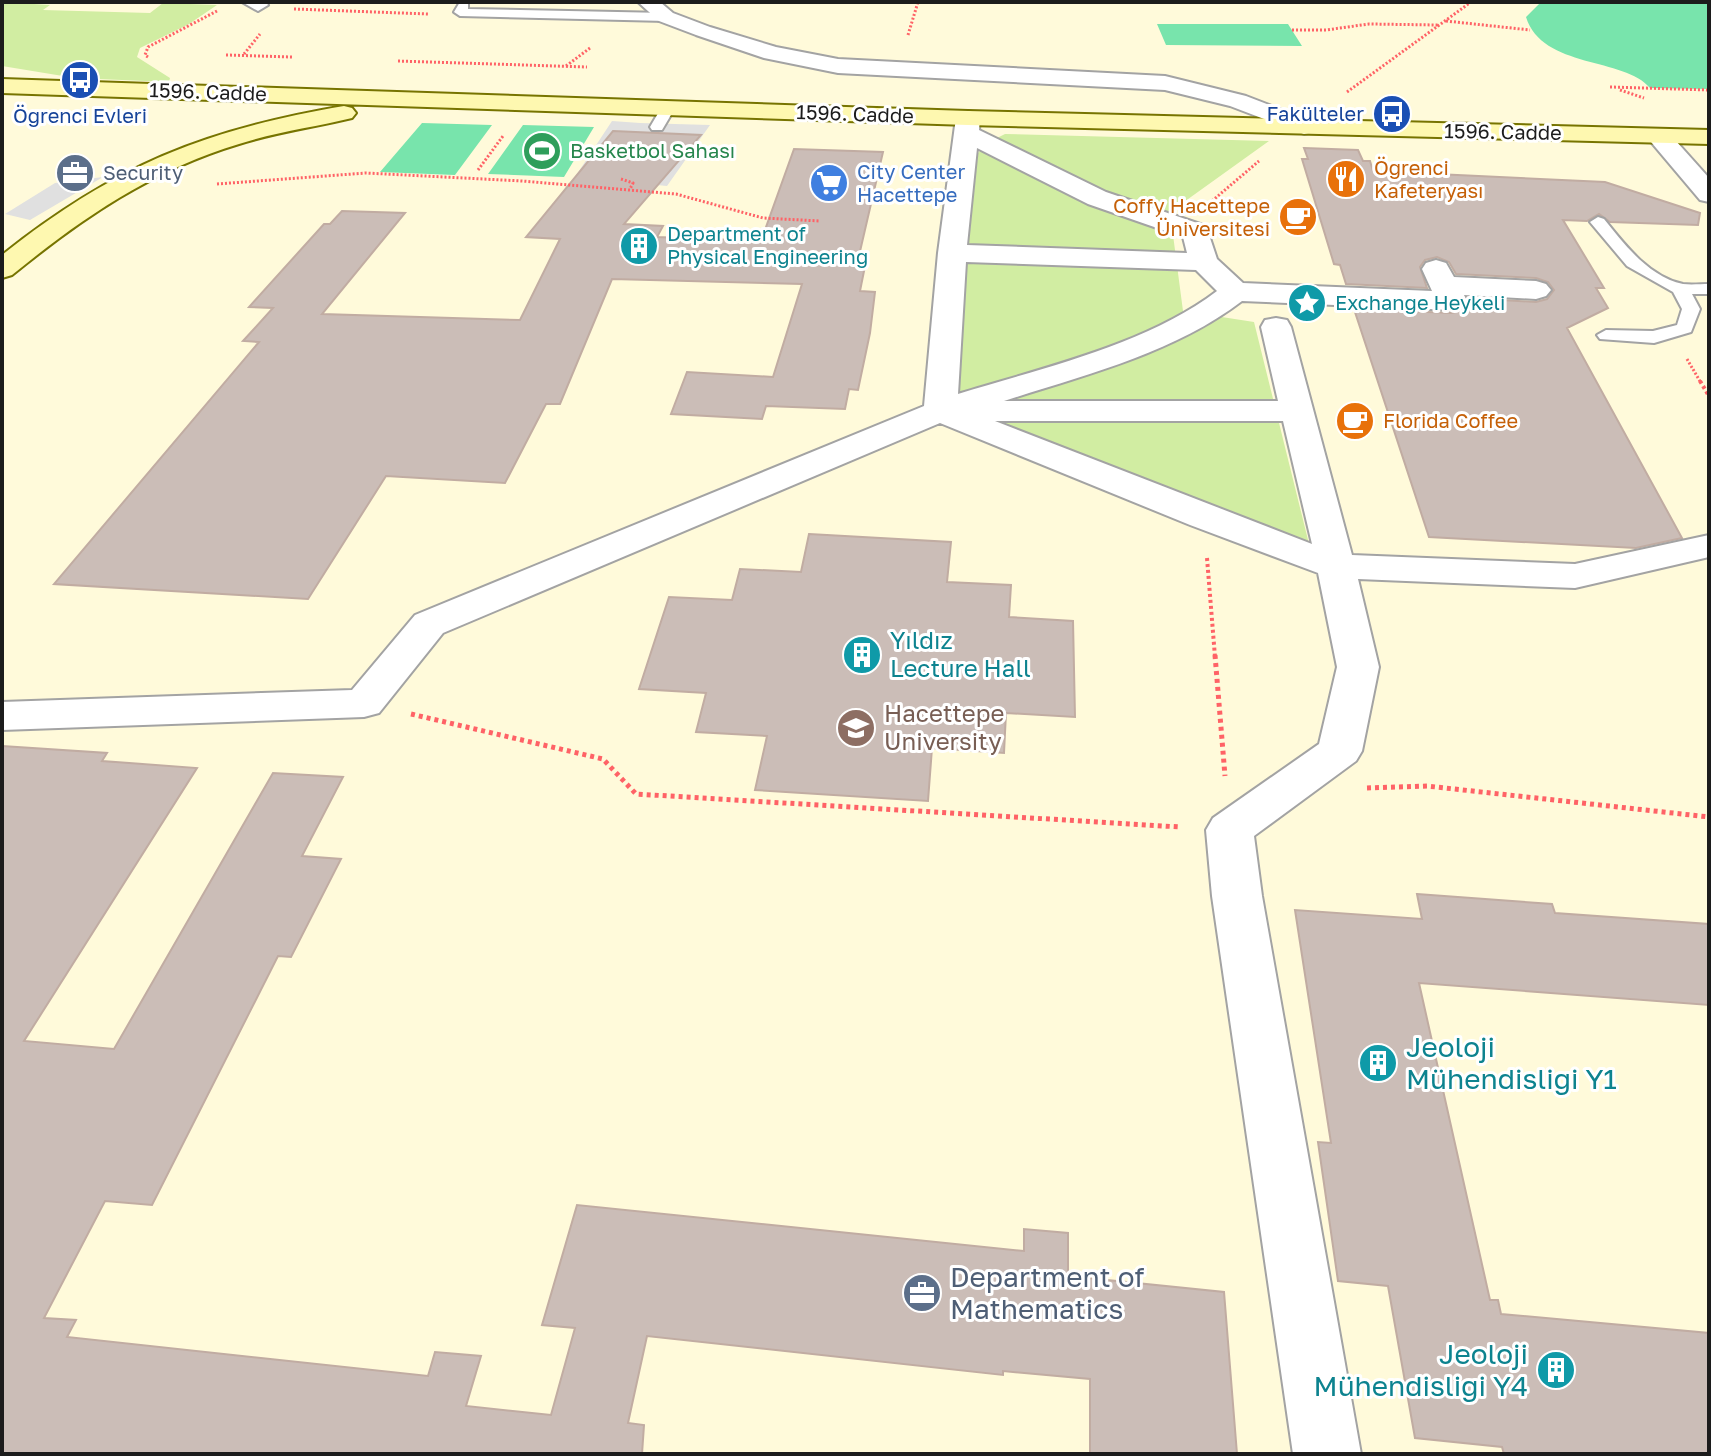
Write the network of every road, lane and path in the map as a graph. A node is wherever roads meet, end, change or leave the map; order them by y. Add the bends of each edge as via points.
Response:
1 (918, 2) edge
2 (1471, 2) edge
3 (255, 3) edge
4 (464, 5) dead end
5 (225, 7) dead end
6 (657, 9) edge
7 (440, 15) dead end
8 (1445, 21) junction
9 (1440, 25) junction
10 (1292, 30) dead end
11 (1530, 30) dead end
12 (252, 42) dead end
13 (905, 45) dead end
14 (589, 48) dead end
15 (243, 55) dead end
16 (156, 62) dead end
17 (557, 73) dead end
18 (2, 86) edge
19 (1610, 87) dead end
20 (1709, 90) edge
21 (257, 94) junction
22 (1340, 97) dead end
23 (462, 102) junction
24 (967, 125) junction
25 (1304, 127) junction
26 (275, 128) junction
27 (509, 128) dead end
28 (1658, 136) junction
29 (1709, 137) edge
30 (1262, 158) dead end
31 (478, 170) dead end
32 (621, 179) dead end
33 (217, 184) dead end
34 (630, 189) junction
35 (1709, 194) edge
36 (820, 221) dead end
37 (1598, 222) dead end
38 (1196, 232) junction
39 (952, 253) junction
40 (1204, 262) junction
41 (2, 269) edge
42 (1680, 289) junction
43 (1709, 289) edge
44 (1536, 290) dead end
45 (1235, 292) junction
46 (1273, 311) junction
47 (1606, 335) dead end
48 (940, 411) junction
49 (1298, 411) junction
50 (1203, 517) junction
51 (1709, 546) edge
52 (1336, 566) junction
53 (364, 703) junction
54 (2, 716) edge
55 (1365, 789) dead end
56 (1709, 817) edge
57 (1230, 830) junction
58 (1327, 1454) edge

1 - 13 path
2 - 8 path
3 - 7 path
4 - 6 lane via 460,12
5 - 16 path via 148,47 145,55
6 - 25 street via 772,53 838,66 1165,83 1238,101
8 - 9 path
8 - 11 path
9 - 10 path
9 - 22 path
12 - 15 path
14 - 17 path
18 - 21 street, 1596. Cadde
19 - 20 path
21 - 23 street, 1596. Cadde
21 - 26 street via 278,98 287,108 286,118
23 - 24 street, 1596. Cadde via 663,117
23 - 26 street via 340,113
24 - 25 street, 1596. Cadde
24 - 38 street via 1097,198
24 - 39 street
25 - 28 street, 1596. Cadde
26 - 41 street via 206,147 124,182 75,212
27 - 31 path
28 - 29 street, 1596. Cadde
28 - 35 street
30 - 38 path via 1200,211
32 - 34 path via 633,183
33 - 34 path via 366,173
34 - 36 path via 690,197 763,218
37 - 42 lane via 1628,261
38 - 40 street
39 - 40 street
39 - 48 street
40 - 45 street
42 - 43 lane
42 - 47 lane via 1691,309 1685,328 1654,337
44 - 46 street via 1440,277 1452,301
45 - 46 street
45 - 48 street via 1210,311 1123,352
46 - 49 street
48 - 49 street
48 - 50 street
48 - 53 street via 429,624
49 - 52 street
50 - 52 street
50 - 57 path
51 - 52 street via 1575,576
52 - 57 street via 1358,667 1340,751
53 - 54 street
53 - 57 path via 603,759 636,794
55 - 56 path via 1427,786
57 - 58 street

